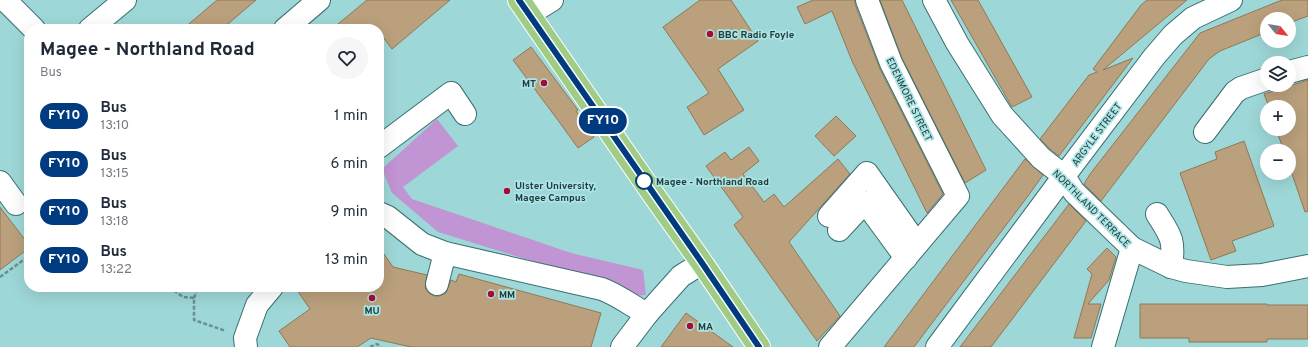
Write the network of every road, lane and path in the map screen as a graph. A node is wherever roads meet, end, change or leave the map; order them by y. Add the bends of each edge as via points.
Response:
1 (5, 0) edge
2 (125, 0) edge
3 (319, 0) edge
4 (552, 0) edge
5 (867, 0) edge
6 (934, 0) edge
7 (1231, 0) edge
8 (524, 7) edge
9 (29, 24) edge
10 (96, 24) edge
11 (291, 24) edge
12 (1308, 67) edge
13 (1296, 70) edge
14 (1260, 81) edge
15 (465, 114) dead end
16 (1205, 132) dead end
17 (384, 143) edge
18 (1064, 176) junction
19 (0, 182) edge
20 (16, 204) dead end
21 (1157, 214) dead end
22 (384, 215) edge
23 (1132, 248) junction
24 (911, 251) junction
25 (445, 253) junction
26 (24, 260) edge
27 (702, 263) junction
28 (1308, 266) edge
29 (1171, 267) junction
30 (0, 277) edge
31 (437, 284) dead end
32 (176, 292) edge
33 (196, 292) edge
34 (268, 292) edge
35 (194, 298) junction
36 (647, 314) junction
37 (245, 343) edge
38 (370, 347) edge
39 (381, 347) edge
40 (622, 347) edge
41 (759, 347) edge
42 (830, 347) edge
43 (937, 347) edge
44 (1103, 347) edge

1 - 9 street
2 - 10 street
3 - 11 street
4 - 8 street
5 - 24 street, EDENMORE STREET via 891,63 958,196
6 - 18 street, NORTHLAND TERRACE via 1002,116 1041,158
7 - 18 street, ARGYLE STREET via 1193,18 1173,35
8 - 27 main road
12 - 13 street
14 - 16 street via 1234,92
15 - 17 street via 451,93
18 - 23 street, NORTHLAND TERRACE via 1074,192
18 - 43 street, ARGYLE STREET
19 - 20 street
21 - 29 street via 1172,238
22 - 25 street via 422,244
23 - 29 street, NORTHLAND TERRACE
23 - 44 street
24 - 24 street via 866,202 834,223 867,174
24 - 42 street
25 - 31 street
25 - 36 street via 602,289
26 - 30 path
27 - 36 street via 681,276
27 - 41 main road
28 - 29 street, NORTHLAND TERRACE via 1262,275 1227,277
32 - 35 path via 183,297
33 - 35 path
34 - 37 street via 257,305
35 - 37 path via 194,320
36 - 40 street
38 - 39 path via 377,344

